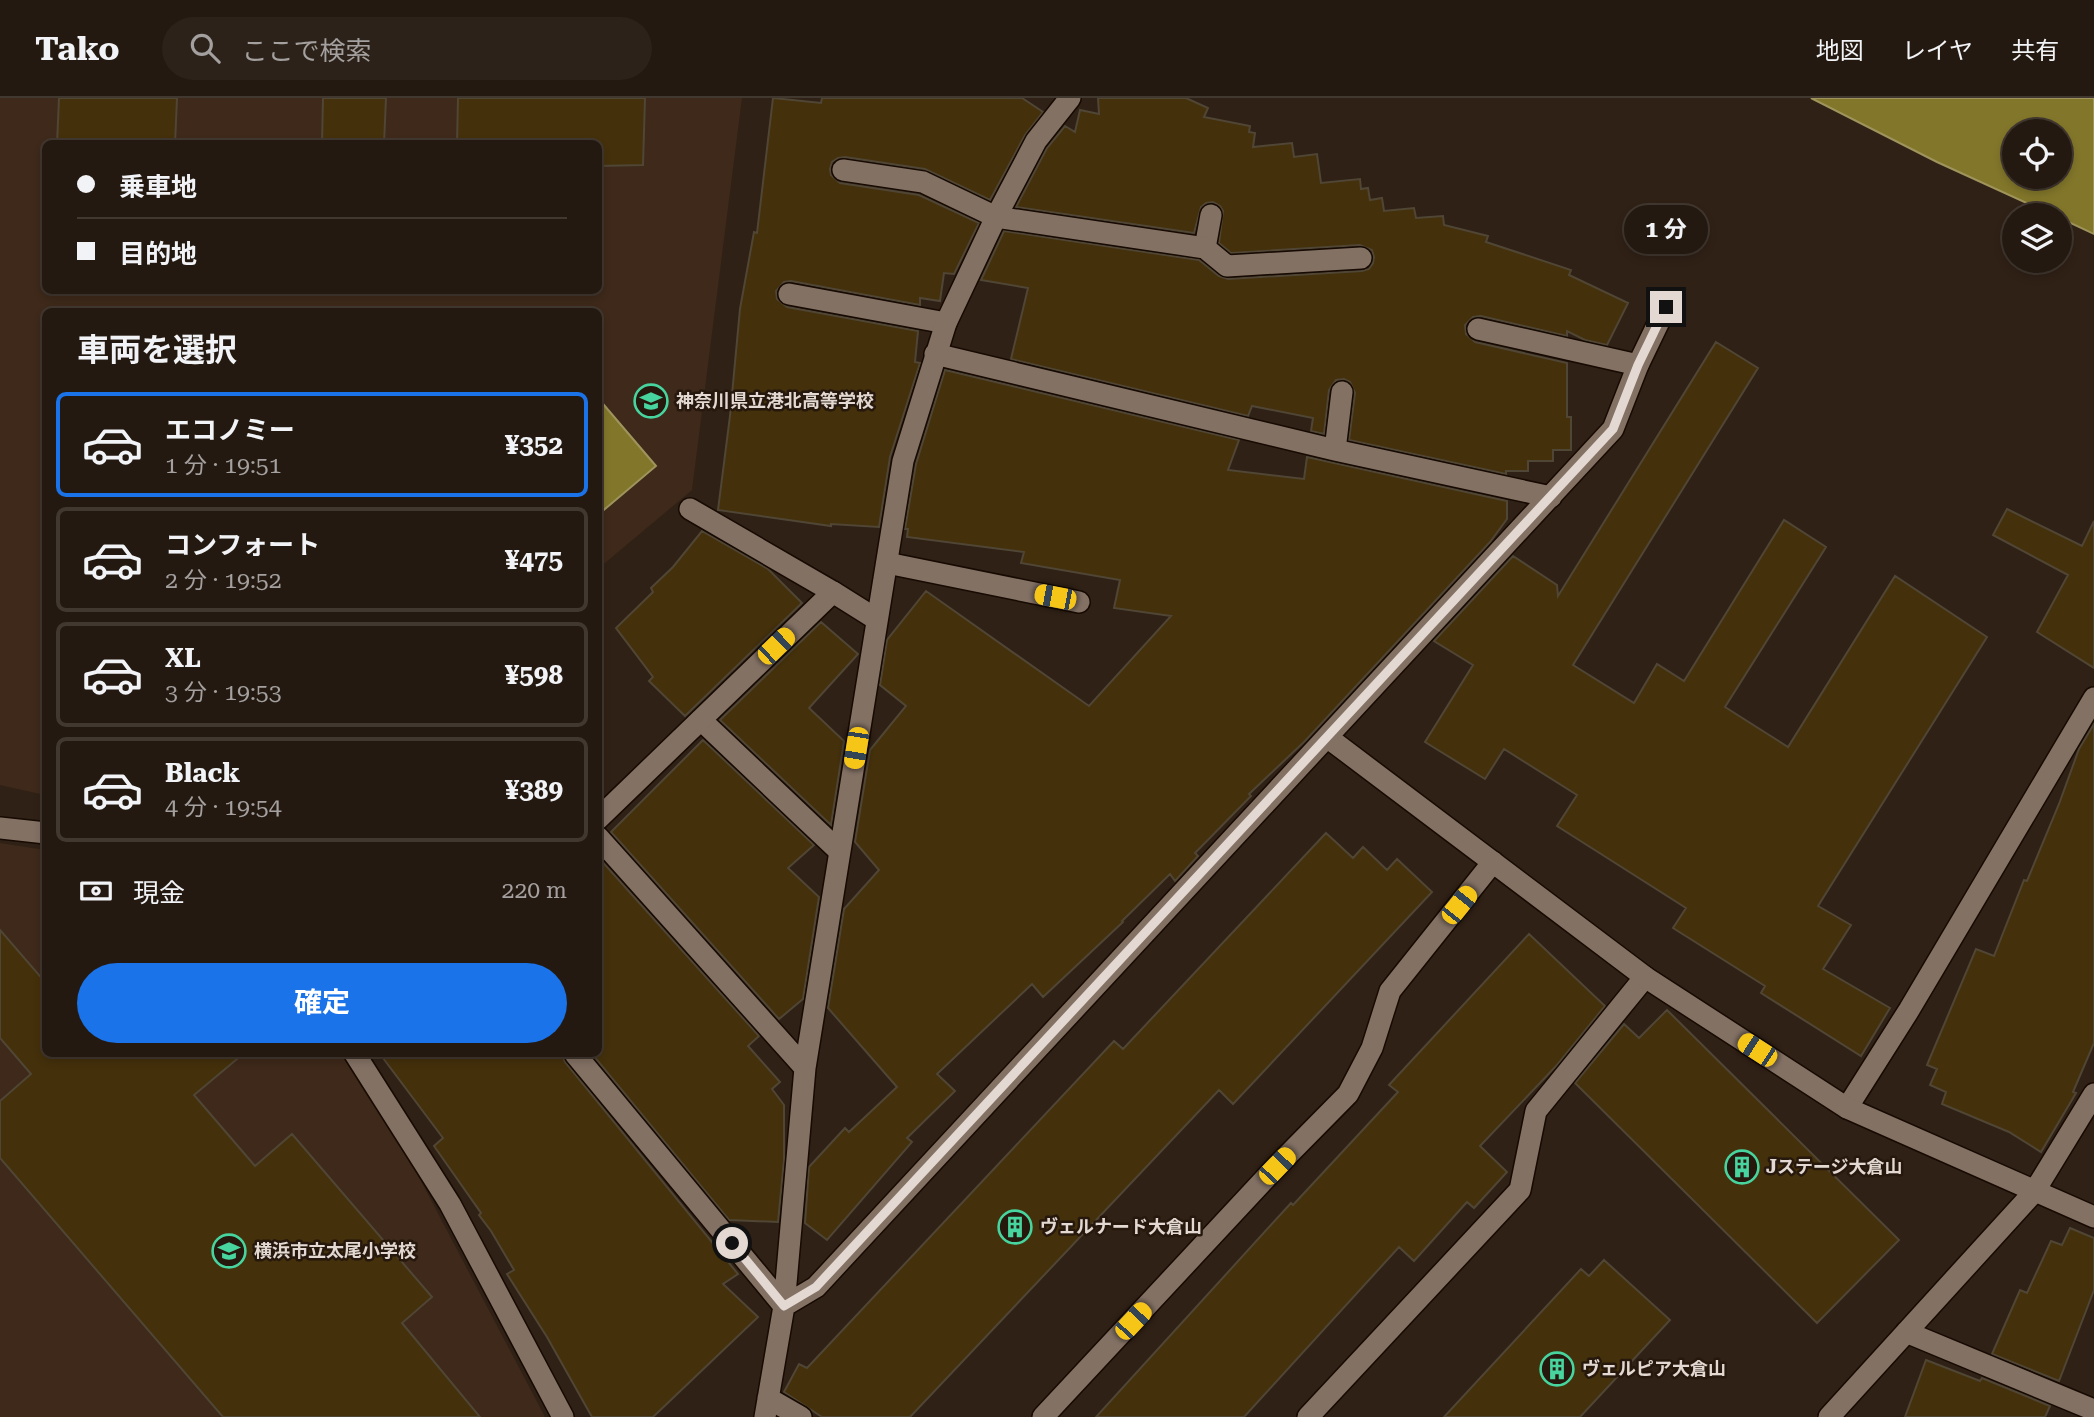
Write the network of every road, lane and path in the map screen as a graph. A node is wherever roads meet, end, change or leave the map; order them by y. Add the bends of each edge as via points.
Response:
1 (1070, 98) edge
2 (843, 170) dead end
3 (1211, 215) dead end
4 (996, 217) junction
5 (1205, 248) junction
6 (1361, 258) dead end
7 (789, 294) dead end
8 (1666, 307) dead end
9 (946, 323) junction
10 (1478, 329) dead end
11 (935, 354) junction
12 (1638, 365) junction
13 (1342, 392) dead end
14 (1335, 450) junction
15 (1551, 497) junction
16 (690, 509) dead end
17 (887, 563) junction
18 (833, 592) junction
19 (1079, 602) dead end
20 (876, 619) junction
21 (2094, 698) edge
22 (701, 720) junction
23 (1327, 737) junction
24 (602, 815) edge
25 (0, 828) edge
26 (42, 833) edge
27 (602, 841) edge
28 (839, 851) junction
29 (1493, 862) junction
30 (1645, 977) junction
31 (358, 1057) edge
32 (577, 1057) edge
33 (805, 1068) junction
34 (2094, 1094) edge
35 (1847, 1108) junction
36 (2034, 1192) junction
37 (2094, 1217) edge
38 (784, 1306) junction
39 (1906, 1332) junction
40 (767, 1407) edge
41 (2094, 1410) edge
42 (563, 1417) edge
43 (801, 1417) edge
44 (1043, 1417) edge
45 (1308, 1417) edge
46 (1829, 1417) edge

1 - 4 street via 1036,141
2 - 4 street via 923,183
3 - 5 street
4 - 5 street
4 - 9 street
5 - 6 street via 1227,266
7 - 9 street
8 - 12 street
9 - 11 street
10 - 12 street
11 - 14 street
11 - 17 street via 903,461
12 - 15 street via 1613,429
13 - 14 street
14 - 15 street
15 - 23 street
16 - 18 street
17 - 19 street
17 - 20 street
18 - 20 street
18 - 22 street
20 - 28 street
21 - 35 street
22 - 24 street
22 - 28 street
23 - 29 street
23 - 38 street via 816,1287
25 - 26 street
27 - 33 street
28 - 33 street
29 - 30 street
29 - 44 street via 1390,990 1372,1048 1348,1094
30 - 35 street
30 - 45 street via 1536,1111 1520,1190
31 - 42 street via 450,1204
32 - 38 street
33 - 38 street
34 - 36 street
35 - 36 street
36 - 37 street
36 - 39 street
38 - 40 street
39 - 41 street
39 - 46 street
40 - 43 street

